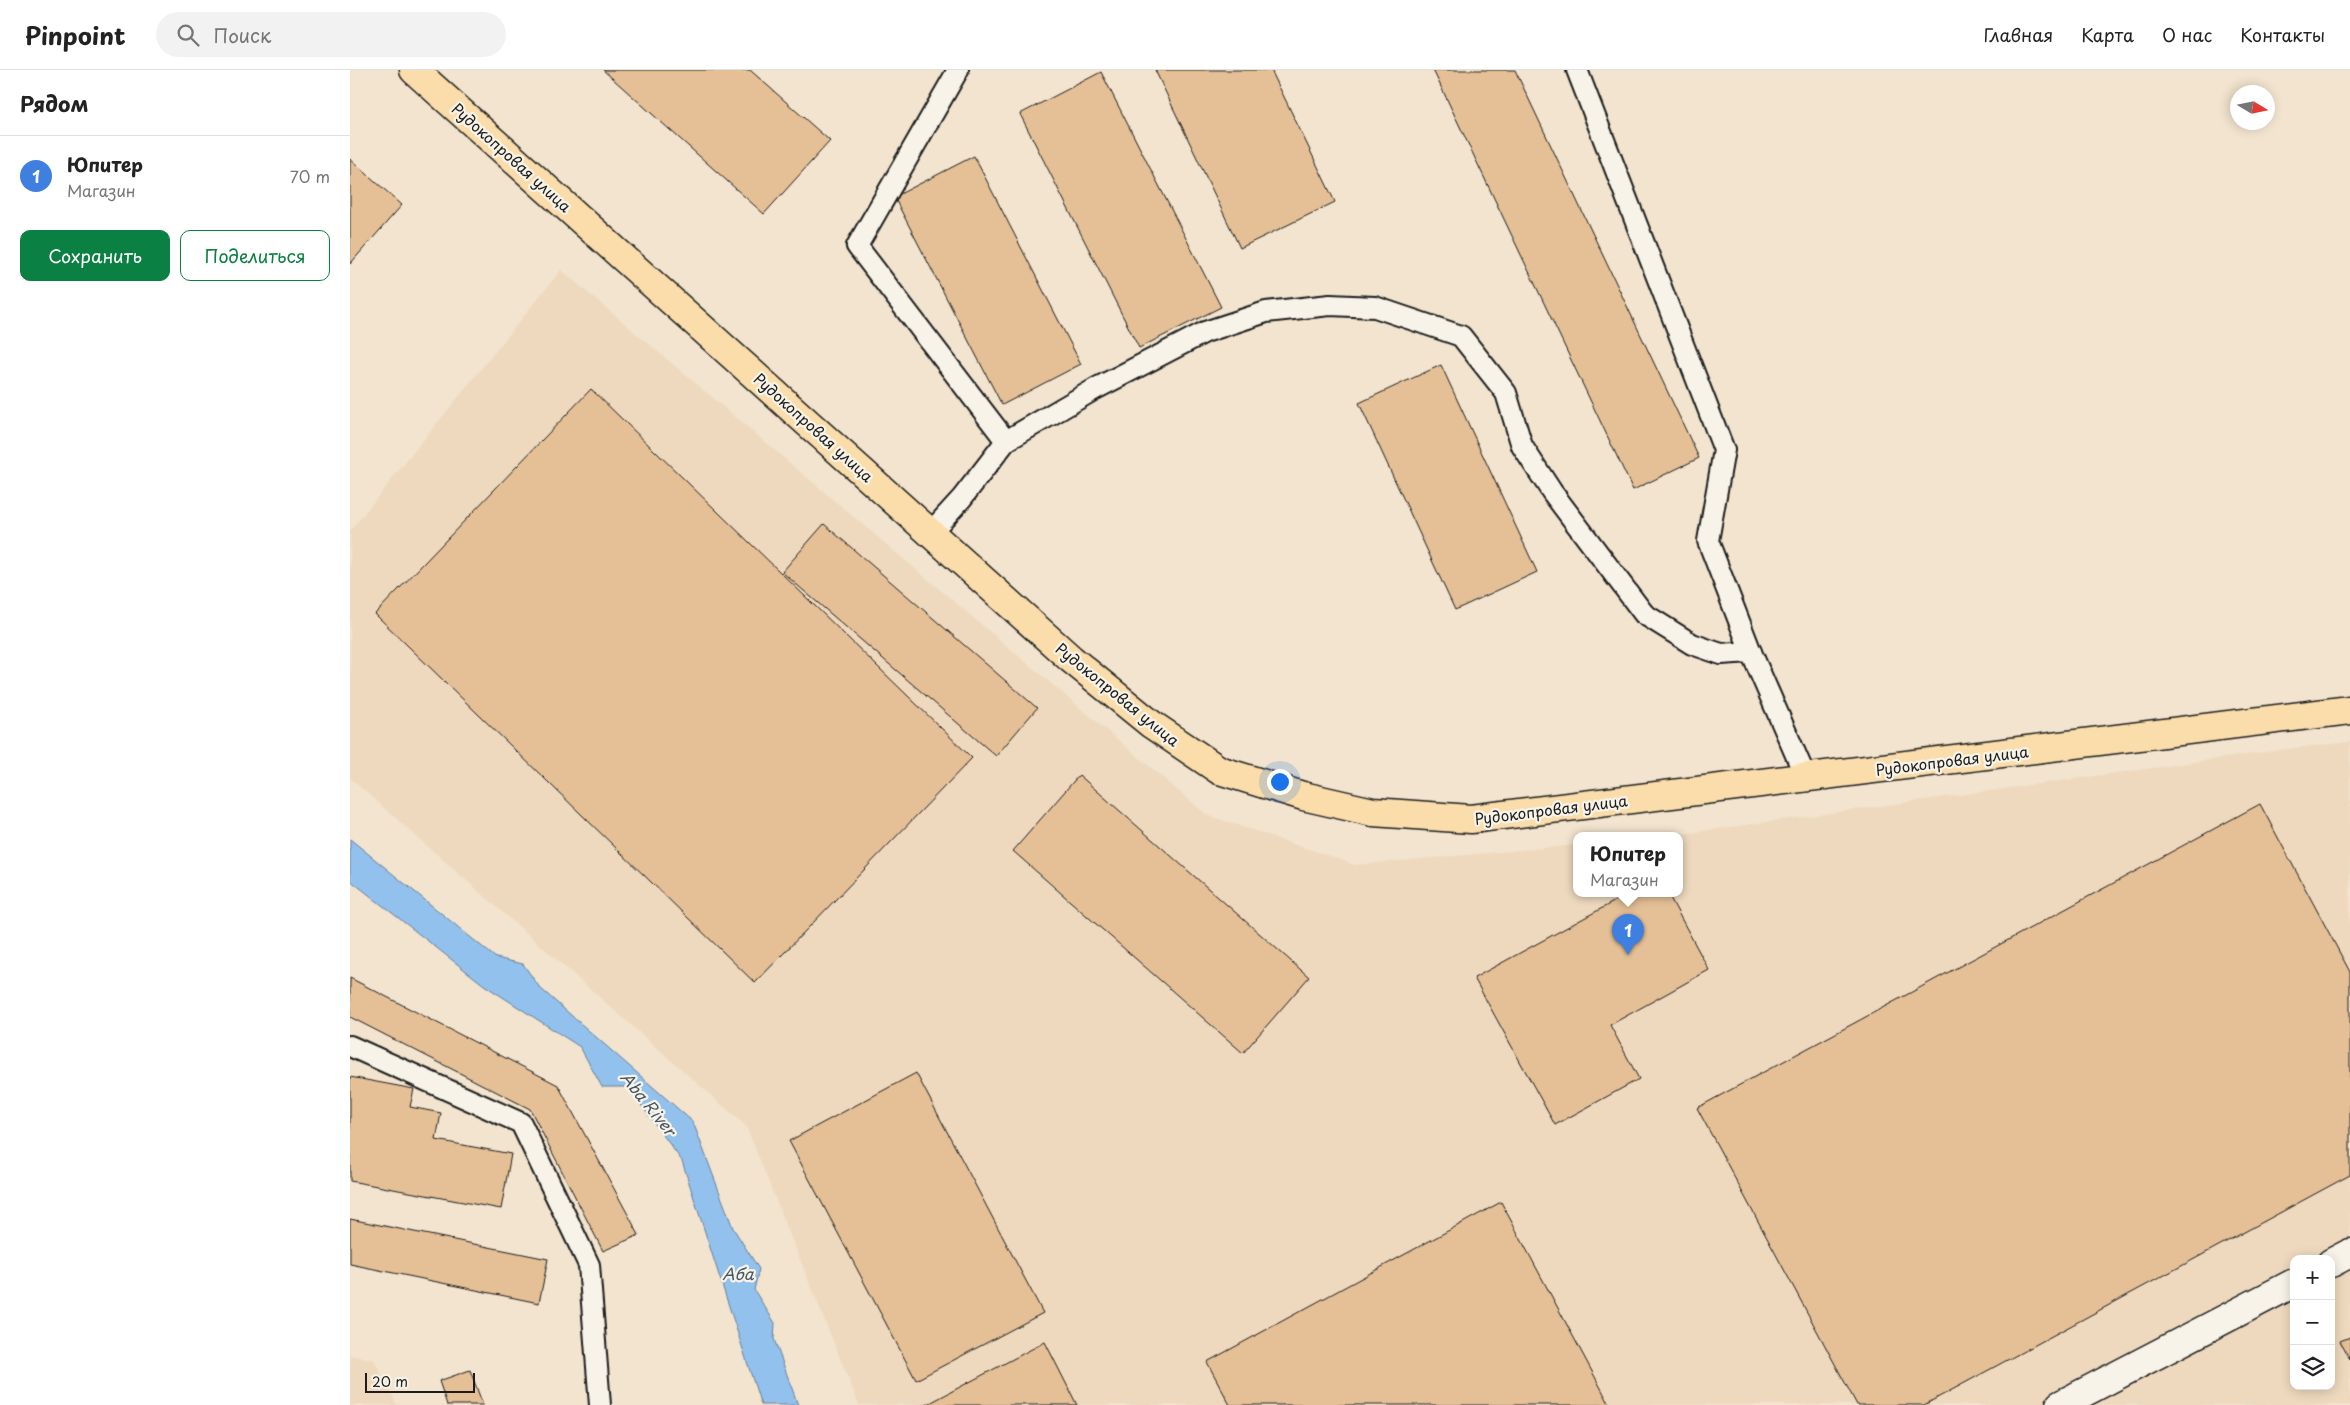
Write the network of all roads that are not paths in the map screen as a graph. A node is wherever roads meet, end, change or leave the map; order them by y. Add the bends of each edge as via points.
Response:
1 (414, 70) edge
2 (958, 70) edge
3 (1577, 70) edge
4 (1006, 441) junction
5 (931, 532) junction
6 (1751, 652) junction
7 (2350, 710) edge
8 (1806, 778) junction
9 (350, 1046) edge
10 (2350, 1253) edge
11 (2335, 1261) edge
12 (2290, 1285) edge
13 (600, 1405) edge
14 (2060, 1405) edge

1 - 5 main road, Рудокопровая улица
2 - 4 lane via 857,246
3 - 6 lane via 1724,450 1708,541
4 - 5 lane
4 - 6 lane via 1095,389 1206,332 1266,312 1330,305 1375,307 1461,336 1506,393 1522,446 1552,492 1644,614 1692,644 1720,654
5 - 8 main road, Рудокопровая улица via 1071,659 1151,724 1218,770 1303,796 1373,812 1471,819
6 - 8 lane
7 - 8 main road, Рудокопровая улица
9 - 13 lane via 521,1124 588,1265
10 - 11 street
12 - 14 street

